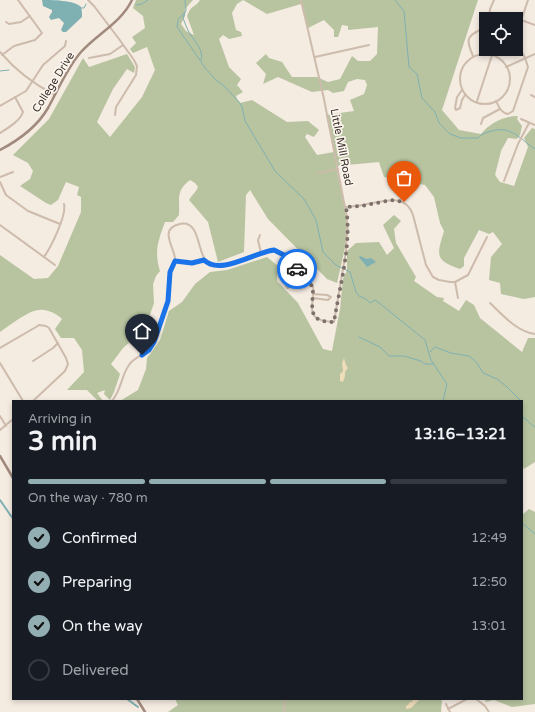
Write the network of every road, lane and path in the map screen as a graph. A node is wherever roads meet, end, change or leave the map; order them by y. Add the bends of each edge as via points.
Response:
1 (18, 0) edge
2 (88, 0) edge
3 (132, 0) edge
4 (301, 0) edge
5 (494, 0) edge
6 (528, 0) edge
7 (490, 12) edge
8 (30, 16) junction
9 (523, 17) edge
10 (523, 20) edge
11 (6, 22) dead end
12 (535, 25) edge
13 (110, 27) junction
14 (479, 31) edge
15 (66, 41) dead end
16 (123, 45) junction
17 (369, 45) dead end
18 (0, 52) edge
19 (523, 54) edge
20 (535, 54) edge
21 (2, 55) junction
22 (479, 55) edge
23 (473, 56) junction
24 (492, 56) edge
25 (494, 56) edge
26 (315, 57) junction
27 (89, 58) dead end
28 (525, 58) junction
29 (506, 67) junction
30 (32, 82) junction
31 (462, 90) junction
32 (55, 95) junction
33 (465, 95) junction
34 (531, 95) dead end
35 (15, 97) junction
36 (535, 97) edge
37 (496, 101) junction
38 (477, 102) junction
39 (0, 106) edge
40 (500, 110) junction
41 (115, 115) dead end
42 (520, 119) dead end
43 (529, 123) junction
44 (481, 124) dead end
45 (535, 125) edge
46 (0, 133) edge
47 (0, 150) edge
48 (338, 169) junction
49 (12, 172) dead end
50 (318, 173) dead end
51 (0, 177) edge
52 (504, 180) dead end
53 (0, 182) edge
54 (64, 204) dead end
55 (346, 207) junction
56 (60, 224) junction
57 (0, 225) edge
58 (260, 235) dead end
59 (487, 237) dead end
60 (261, 253) junction
61 (44, 257) junction
62 (204, 260) junction
63 (175, 261) junction
64 (55, 265) dead end
65 (300, 271) junction
66 (303, 274) junction
67 (455, 282) junction
68 (313, 294) junction
69 (313, 298) junction
70 (458, 298) dead end
71 (490, 303) dead end
72 (535, 334) edge
73 (58, 343) junction
74 (0, 348) edge
75 (32, 361) dead end
76 (0, 363) edge
77 (22, 400) edge
78 (34, 400) edge
79 (113, 400) edge
80 (0, 416) edge
81 (12, 420) edge
82 (6, 426) junction
83 (0, 430) edge
84 (0, 456) edge
85 (12, 476) edge
86 (138, 700) edge
87 (285, 700) edge
88 (465, 700) edge
89 (477, 700) edge
90 (446, 704) dead end
91 (448, 709) junction
92 (145, 712) edge
93 (284, 712) edge
94 (450, 712) edge
95 (489, 712) edge

1 - 8 street
2 - 13 street
3 - 13 main road, College Drive via 124,14
4 - 26 street, Little Mill Road
5 - 7 street
6 - 9 street
8 - 11 street via 20,22
8 - 21 street via 42,31 41,34 33,41 14,46
10 - 12 street
13 - 16 street
13 - 32 main road, College Drive via 100,33 80,53
14 - 23 street via 468,39
15 - 30 street via 65,46 43,64
16 - 27 street via 110,54
16 - 41 street via 136,63 137,72 117,104
17 - 26 street
18 - 21 street
19 - 28 street
20 - 28 street
21 - 30 street
22 - 23 street
23 - 31 street via 460,73
24 - 38 street
25 - 29 street
26 - 48 street, Little Mill Road
28 - 29 street
28 - 40 street via 527,72 514,109 508,114
29 - 37 street via 509,83 504,94
30 - 32 street
30 - 35 street via 26,91
31 - 33 street
31 - 33 street via 456,100 456,110 460,108
32 - 47 main road, College Drive via 32,127 13,144
33 - 38 street
34 - 36 street
35 - 39 street
35 - 46 street via 23,114
37 - 38 street via 483,104
37 - 40 street
40 - 44 street via 483,118
42 - 43 street
43 - 45 street
43 - 52 street
48 - 50 street
48 - 55 street, Little Mill Road
49 - 51 street
53 - 56 street via 6,195 28,211
54 - 56 street via 65,210
55 - 67 street via 391,200 406,204 412,210 428,271 439,280
55 - 69 street, Little Mill Road via 346,251 334,322 321,321 315,317 311,308
56 - 61 street
57 - 61 street
58 - 60 street via 258,240
59 - 67 street via 468,275
60 - 62 street via 222,266
60 - 65 street via 274,250 281,253
61 - 64 street
62 - 63 street via 192,263
62 - 63 street via 196,234 188,225 183,224 173,227 169,234 168,239
63 - 79 street via 170,272 168,301 153,345 128,365
65 - 66 street
65 - 66 street via 287,282 287,288
66 - 68 street via 312,285
67 - 70 street
68 - 69 street
68 - 69 street via 327,295 331,298
71 - 72 street via 520,329
73 - 74 street via 49,328 39,325
73 - 75 street
73 - 78 street via 68,361 66,369
76 - 77 street
80 - 82 street
81 - 82 street
82 - 83 street
84 - 85 main road
86 - 92 main road
87 - 93 street
88 - 91 street
89 - 95 street
90 - 91 street
91 - 94 street

